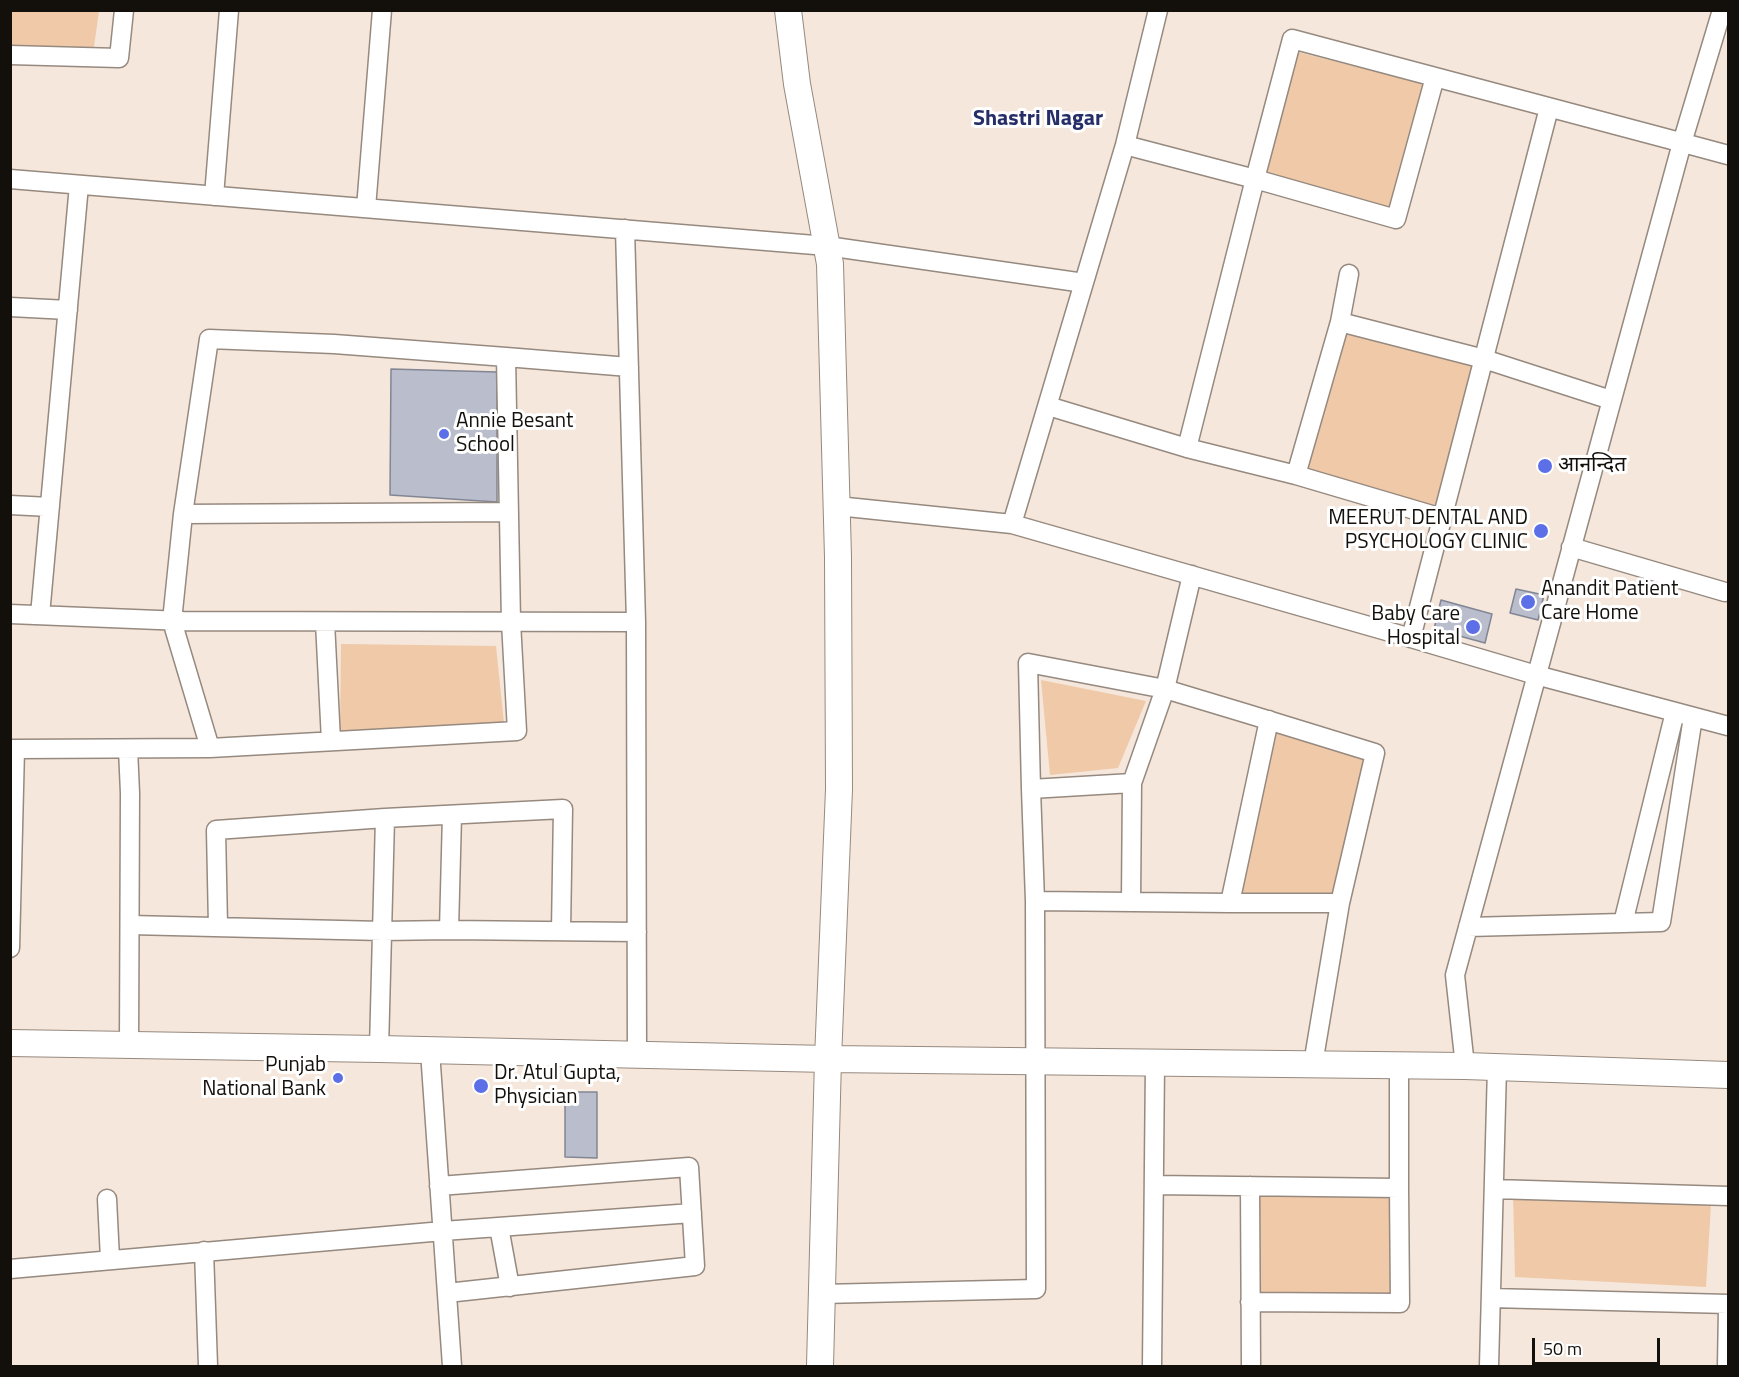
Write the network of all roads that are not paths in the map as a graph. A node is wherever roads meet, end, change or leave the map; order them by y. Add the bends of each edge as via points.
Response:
1 (124, 10) edge
2 (229, 10) edge
3 (382, 10) edge
4 (788, 10) edge
5 (1158, 10) edge
6 (1722, 10) edge
7 (10, 55) edge
8 (1435, 77) junction
9 (1550, 108) junction
10 (1682, 143) junction
11 (1125, 145) junction
12 (1728, 155) edge
13 (10, 179) edge
14 (1255, 179) junction
15 (79, 185) junction
16 (214, 196) junction
17 (366, 208) junction
18 (624, 229) junction
19 (827, 246) junction
20 (1349, 274) dead end
21 (1084, 283) junction
22 (10, 307) edge
23 (68, 310) junction
24 (1340, 322) junction
25 (506, 357) junction
26 (1484, 359) junction
27 (629, 367) junction
28 (1611, 400) junction
29 (1048, 406) junction
30 (1186, 448) junction
31 (1296, 475) junction
32 (10, 505) edge
33 (837, 506) junction
34 (50, 507) junction
35 (509, 512) junction
36 (183, 514) junction
37 (1442, 518) junction
38 (1012, 524) junction
39 (1571, 547) junction
40 (1192, 575) junction
41 (1727, 587) edge
42 (10, 614) edge
43 (40, 615) junction
44 (172, 621) junction
45 (325, 622) junction
46 (511, 622) junction
47 (636, 622) junction
48 (1411, 638) junction
49 (1536, 675) junction
50 (1165, 689) junction
51 (1684, 714) junction
52 (1269, 720) junction
53 (1728, 726) edge
54 (331, 741) junction
55 (210, 748) junction
56 (13, 749) edge
57 (128, 749) junction
58 (1132, 783) junction
59 (1031, 789) junction
60 (452, 815) junction
61 (385, 818) junction
62 (1035, 902) junction
63 (1131, 902) junction
64 (1230, 903) junction
65 (1340, 903) junction
66 (1623, 923) junction
67 (129, 925) junction
68 (218, 926) junction
69 (1468, 927) junction
70 (449, 930) junction
71 (382, 931) junction
72 (561, 931) junction
73 (637, 933) junction
74 (10, 948) edge
75 (10, 1043) edge
76 (129, 1046) junction
77 (379, 1049) junction
78 (430, 1051) junction
79 (637, 1056) junction
80 (828, 1059) junction
81 (1036, 1061) junction
82 (1155, 1063) junction
83 (1312, 1064) junction
84 (1400, 1065) junction
85 (1465, 1065) junction
86 (1497, 1067) junction
87 (1728, 1075) edge
88 (1154, 1185) junction
89 (439, 1186) junction
90 (1250, 1186) junction
91 (1399, 1188) junction
92 (1494, 1189) junction
93 (1728, 1196) edge
94 (108, 1199) dead end
95 (692, 1213) junction
96 (500, 1227) junction
97 (442, 1231) junction
98 (204, 1251) junction
99 (110, 1259) junction
100 (10, 1269) edge
101 (510, 1287) junction
102 (447, 1293) junction
103 (822, 1294) junction
104 (1491, 1298) junction
105 (1250, 1302) junction
106 (1728, 1304) edge
107 (1728, 1308) edge
108 (208, 1366) edge
109 (452, 1366) edge
110 (820, 1366) edge
111 (1152, 1366) edge
112 (1251, 1366) edge
113 (1489, 1366) edge
114 (1727, 1366) edge

1 - 7 street via 119,57
2 - 16 street
3 - 17 street
4 - 19 street via 797,84
5 - 11 street
6 - 10 street
8 - 9 street
8 - 14 street via 1292,39
8 - 14 street via 1396,219
9 - 10 street
9 - 26 street
10 - 12 street
10 - 28 street
11 - 14 street
11 - 21 street
13 - 15 street
14 - 30 street
15 - 16 street
15 - 23 street
16 - 17 street
17 - 18 street
18 - 19 street
18 - 27 street
19 - 21 street
19 - 33 street
20 - 24 street
21 - 29 street
22 - 23 street
23 - 34 street
24 - 26 street
24 - 31 street
25 - 27 street
25 - 35 street
25 - 36 street via 209,339
26 - 28 street
26 - 37 street
27 - 47 street
28 - 39 street
29 - 30 street
29 - 38 street
30 - 31 street
31 - 37 street
32 - 34 street
33 - 38 street
33 - 80 street via 839,789
34 - 43 street
35 - 36 street
35 - 46 street
36 - 44 street
37 - 48 street
38 - 40 street
39 - 41 street
39 - 49 street
40 - 48 street
40 - 50 street
42 - 43 street
43 - 44 street
44 - 45 street
44 - 55 street
45 - 46 street
45 - 54 street
46 - 47 street
46 - 54 street via 517,731
47 - 73 street
48 - 49 street
49 - 51 street
49 - 69 street
50 - 52 street
50 - 58 street
50 - 59 street via 1028,663
51 - 53 street
51 - 66 street
51 - 66 street via 1661,922
52 - 64 street
52 - 65 street via 1375,753
54 - 55 street
55 - 57 street
56 - 57 street
56 - 74 street
57 - 67 street
58 - 59 street
58 - 63 street
59 - 62 street
60 - 61 street
60 - 70 street
60 - 72 street via 563,809
61 - 68 street via 216,830
61 - 71 street
62 - 63 street
62 - 81 street
63 - 64 street
64 - 65 street
65 - 83 street
66 - 69 street
67 - 68 street
67 - 76 street
68 - 71 street
69 - 85 street via 1455,975
70 - 71 street
70 - 72 street
71 - 77 street
72 - 73 street
73 - 79 street
75 - 76 street
76 - 77 street
77 - 78 street
78 - 79 street
78 - 89 street
79 - 80 street
80 - 81 street
80 - 103 street
81 - 82 street
81 - 103 street via 1036,1289
82 - 83 street
82 - 88 street
83 - 84 street
84 - 85 street
84 - 91 street
85 - 86 street
86 - 87 street
86 - 92 street
88 - 90 street
88 - 111 street
89 - 95 street via 689,1167
89 - 97 street
90 - 91 street
90 - 105 street
91 - 105 street via 1400,1303
92 - 93 street
92 - 104 street
94 - 99 street
95 - 96 street
95 - 101 street via 695,1266
96 - 97 street
96 - 101 street
97 - 98 street
97 - 102 street
98 - 99 street
98 - 108 street
99 - 100 street
101 - 102 street
102 - 109 street
103 - 110 street
104 - 106 street
104 - 113 street
105 - 112 street
107 - 114 street

